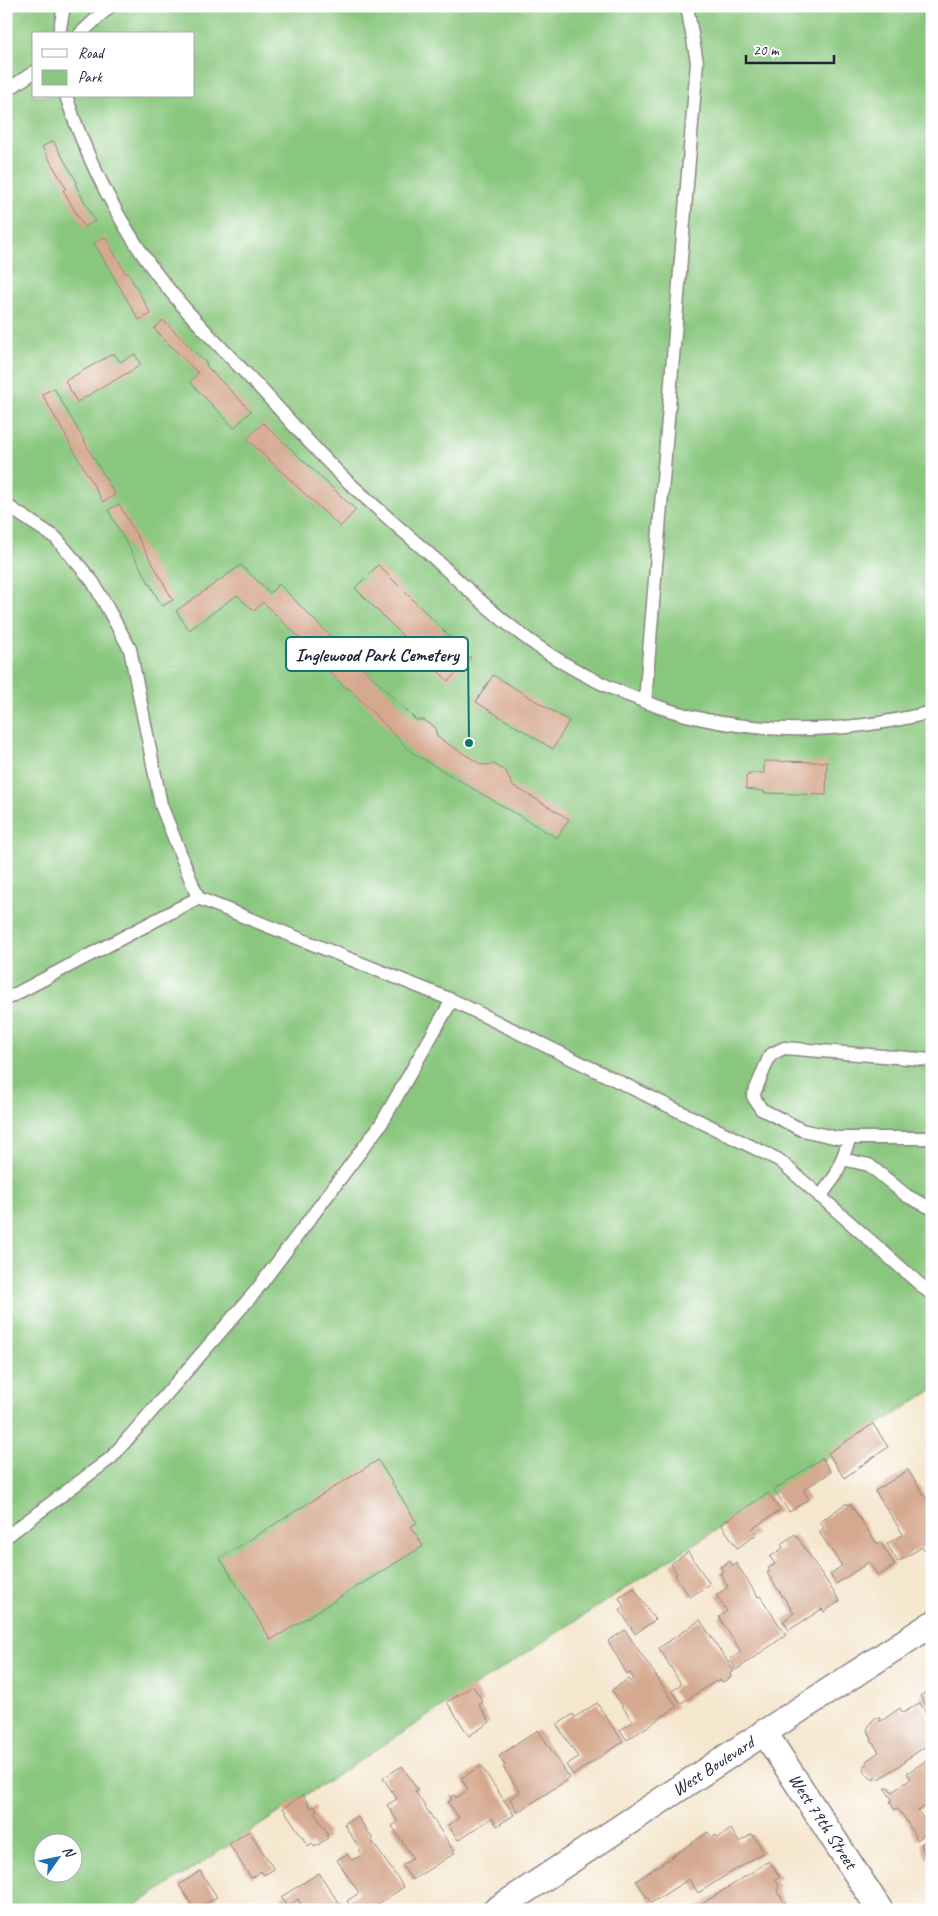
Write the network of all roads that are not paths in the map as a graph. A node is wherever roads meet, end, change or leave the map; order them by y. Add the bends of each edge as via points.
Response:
1 (64, 6) edge
2 (110, 6) edge
3 (687, 6) edge
4 (928, 6) edge
5 (932, 26) edge
6 (59, 32) edge
7 (82, 32) edge
8 (32, 73) edge
9 (6, 91) edge
10 (67, 98) edge
11 (6, 505) edge
12 (646, 702) junction
13 (932, 712) edge
14 (198, 898) junction
15 (6, 999) edge
16 (452, 1000) junction
17 (932, 1060) edge
18 (850, 1138) junction
19 (932, 1138) edge
20 (842, 1159) junction
21 (820, 1197) junction
22 (932, 1207) edge
23 (932, 1295) edge
24 (6, 1537) edge
25 (932, 1624) edge
26 (764, 1732) junction
27 (496, 1910) edge
28 (880, 1910) edge

1 - 6 lane
2 - 7 lane
3 - 12 lane via 697,62
4 - 5 lane
8 - 9 lane
10 - 12 lane via 97,176 141,252 197,321 343,477 521,634 590,678
11 - 14 lane via 56,538 93,582 130,649 161,805
12 - 13 lane via 705,719 788,730 872,724
14 - 15 lane
14 - 16 lane
16 - 21 lane via 779,1160
16 - 24 lane via 381,1124 255,1292 111,1458
17 - 18 lane via 784,1048 770,1055 753,1096 761,1109 802,1130
18 - 19 lane
18 - 20 lane
20 - 21 lane via 836,1175
20 - 22 lane via 869,1165 907,1196 928,1208
21 - 23 lane
25 - 26 street, West Boulevard
26 - 27 street, West Boulevard
26 - 28 street, West 79th Street

